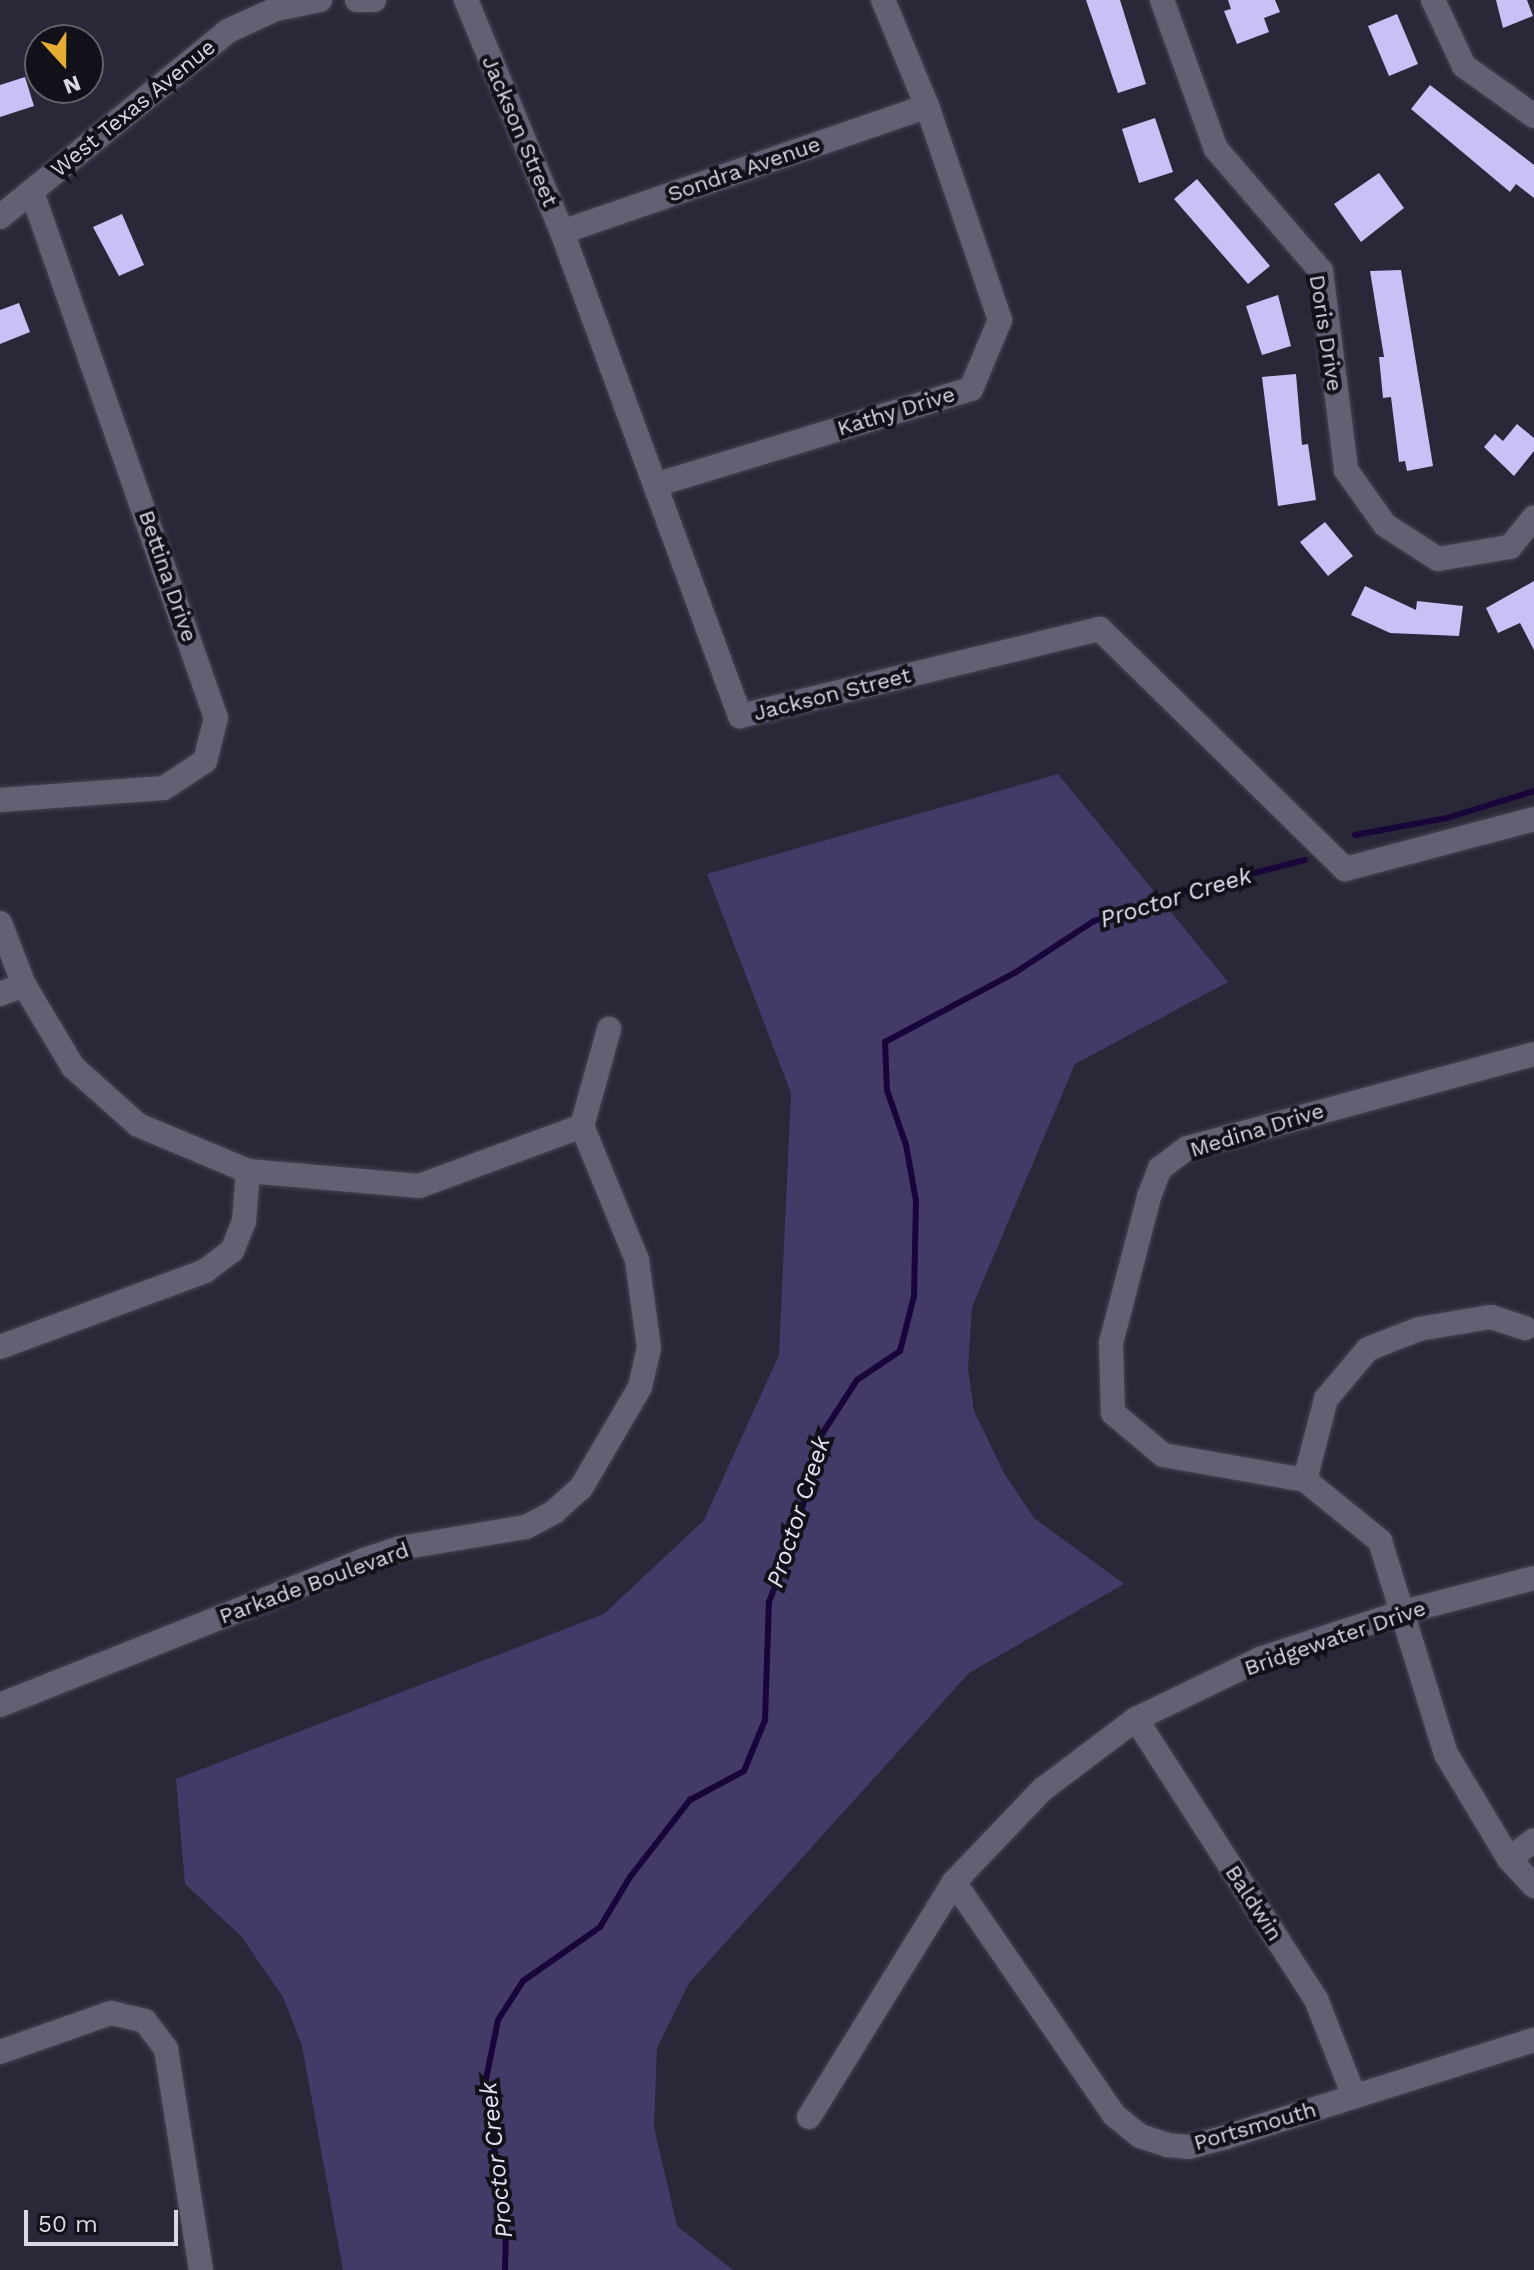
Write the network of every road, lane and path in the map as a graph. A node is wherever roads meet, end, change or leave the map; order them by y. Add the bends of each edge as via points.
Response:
1 (320, 0) edge
2 (357, 0) edge
3 (374, 0) edge
4 (466, 0) edge
5 (883, 0) edge
6 (1162, 0) edge
7 (1433, 0) edge
8 (927, 106) junction
9 (1534, 116) edge
10 (32, 192) junction
11 (0, 217) edge
12 (562, 232) junction
13 (655, 485) junction
14 (1534, 517) edge
15 (0, 800) edge
16 (1534, 819) edge
17 (0, 923) edge
18 (24, 985) junction
19 (0, 994) edge
20 (609, 1029) dead end
21 (1534, 1054) edge
22 (582, 1126) junction
23 (248, 1171) junction
24 (1525, 1328) dead end
25 (0, 1347) edge
26 (1305, 1480) junction
27 (1534, 1578) edge
28 (1403, 1612) junction
29 (0, 1705) edge
30 (1136, 1719) junction
31 (1534, 1840) edge
32 (1509, 1859) junction
33 (954, 1882) junction
34 (1534, 1886) edge
35 (1534, 2040) edge
36 (0, 2052) edge
37 (1354, 2096) junction
38 (809, 2117) dead end
39 (201, 2270) edge

1 - 10 street, West Texas Avenue via 276,9 228,31
2 - 3 street
4 - 12 street, Jackson Street
5 - 8 street, Kathy Drive
6 - 14 street, Doris Drive via 1216,149 1321,271 1346,470 1385,525 1438,559 1510,547
7 - 9 street via 1464,66
8 - 12 street, Sondra Avenue
8 - 13 street, Kathy Drive via 1000,320 971,389
10 - 11 street, West Texas Avenue
10 - 15 street, Bettina Drive via 216,718 205,761 164,788
12 - 13 street, Jackson Street
13 - 16 street, Jackson Street via 740,716 1100,629 1345,869
17 - 18 street
18 - 19 street
18 - 23 street via 73,1067 138,1125
20 - 22 street
21 - 26 street, Medina Drive via 1187,1148 1160,1168 1111,1343 1113,1413 1163,1455
22 - 23 street via 419,1186
22 - 29 street, Parkade Boulevard via 637,1260 649,1348 640,1387 581,1488 526,1527 400,1548 364,1560
23 - 25 street via 244,1221 232,1251 205,1271
24 - 26 street via 1491,1317 1419,1329 1368,1349 1326,1399
26 - 28 street via 1380,1541
27 - 28 street, Bridgewater Drive
28 - 30 street, Bridgewater Drive via 1260,1659
28 - 32 street via 1446,1754
30 - 33 street, Bridgewater Drive via 1043,1789
30 - 37 street, Baldwin via 1316,1999
31 - 32 street
32 - 34 street
33 - 37 street, Portsmouth via 1114,2115 1140,2136 1189,2147
33 - 38 street, Bridgewater Drive
35 - 37 street, Portsmouth
36 - 39 street via 111,2013 145,2021 166,2049

